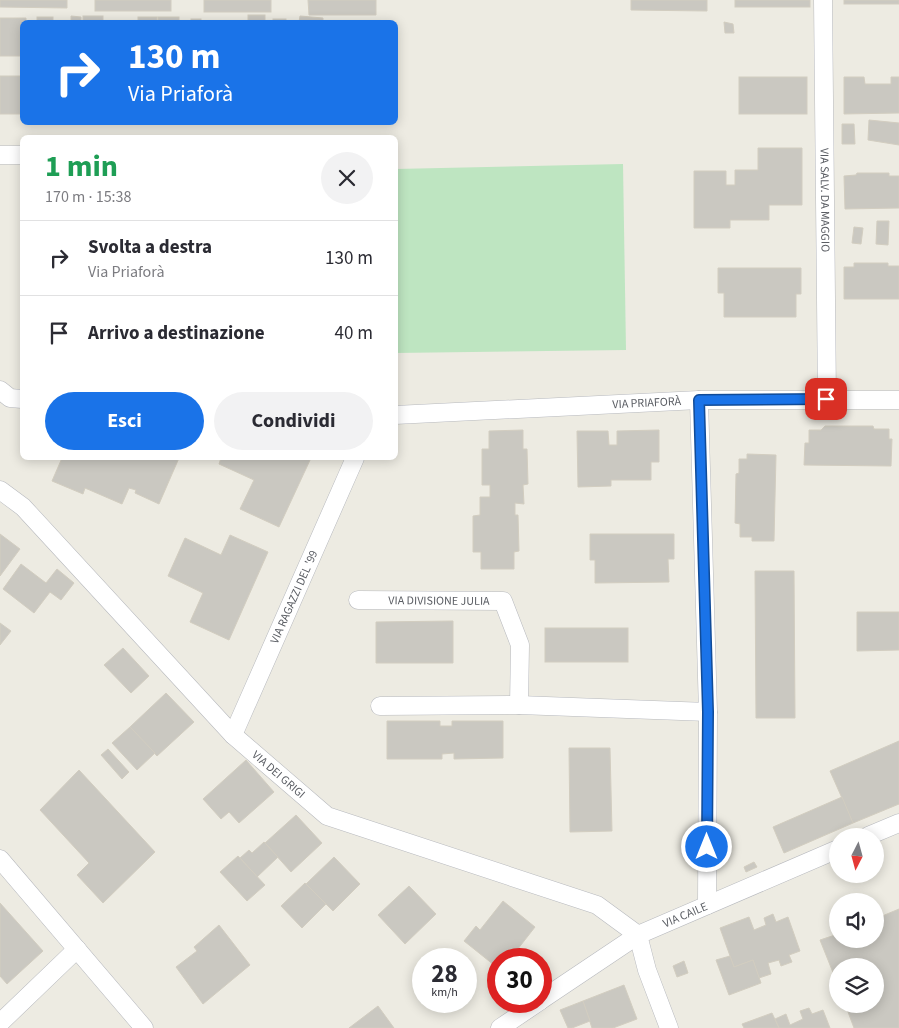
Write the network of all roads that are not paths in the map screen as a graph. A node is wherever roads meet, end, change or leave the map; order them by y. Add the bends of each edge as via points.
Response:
1 (823, 0) edge
2 (0, 155) edge
3 (20, 155) edge
4 (826, 399) junction
5 (699, 400) junction
6 (899, 400) edge
7 (398, 415) edge
8 (354, 460) edge
9 (0, 490) edge
10 (358, 600) dead end
11 (519, 705) junction
12 (380, 706) dead end
13 (708, 712) junction
14 (233, 735) junction
15 (899, 823) edge
16 (884, 829) edge
17 (829, 853) edge
18 (0, 859) edge
19 (707, 905) junction
20 (638, 935) junction
21 (77, 949) junction
22 (552, 993) edge
23 (522, 1013) edge
24 (0, 1023) edge
25 (144, 1028) edge
26 (500, 1028) edge
27 (669, 1028) edge

1 - 4 street, VIA SALV. DA MAGGIO
2 - 3 street
4 - 5 street, VIA PRIAFORÀ
4 - 6 street, VIA PRIAFORÀ
5 - 7 street, VIA PRIAFORÀ
5 - 13 street
8 - 14 street, VIA RAGAZZI DEL '99
9 - 14 street, VIA DEI GRIGI via 23,507
10 - 11 street, VIA DIVISIONE JULIA via 503,602 520,645
11 - 12 street
11 - 13 street
13 - 19 street
14 - 20 street, VIA DEI GRIGI via 327,816 597,905
15 - 16 street
17 - 19 street, VIA CAILE
18 - 21 street
19 - 20 street, VIA CAILE
20 - 22 street, VIA CAILE
20 - 27 street via 647,970
21 - 24 street
21 - 25 street
23 - 26 street, VIA CAILE

